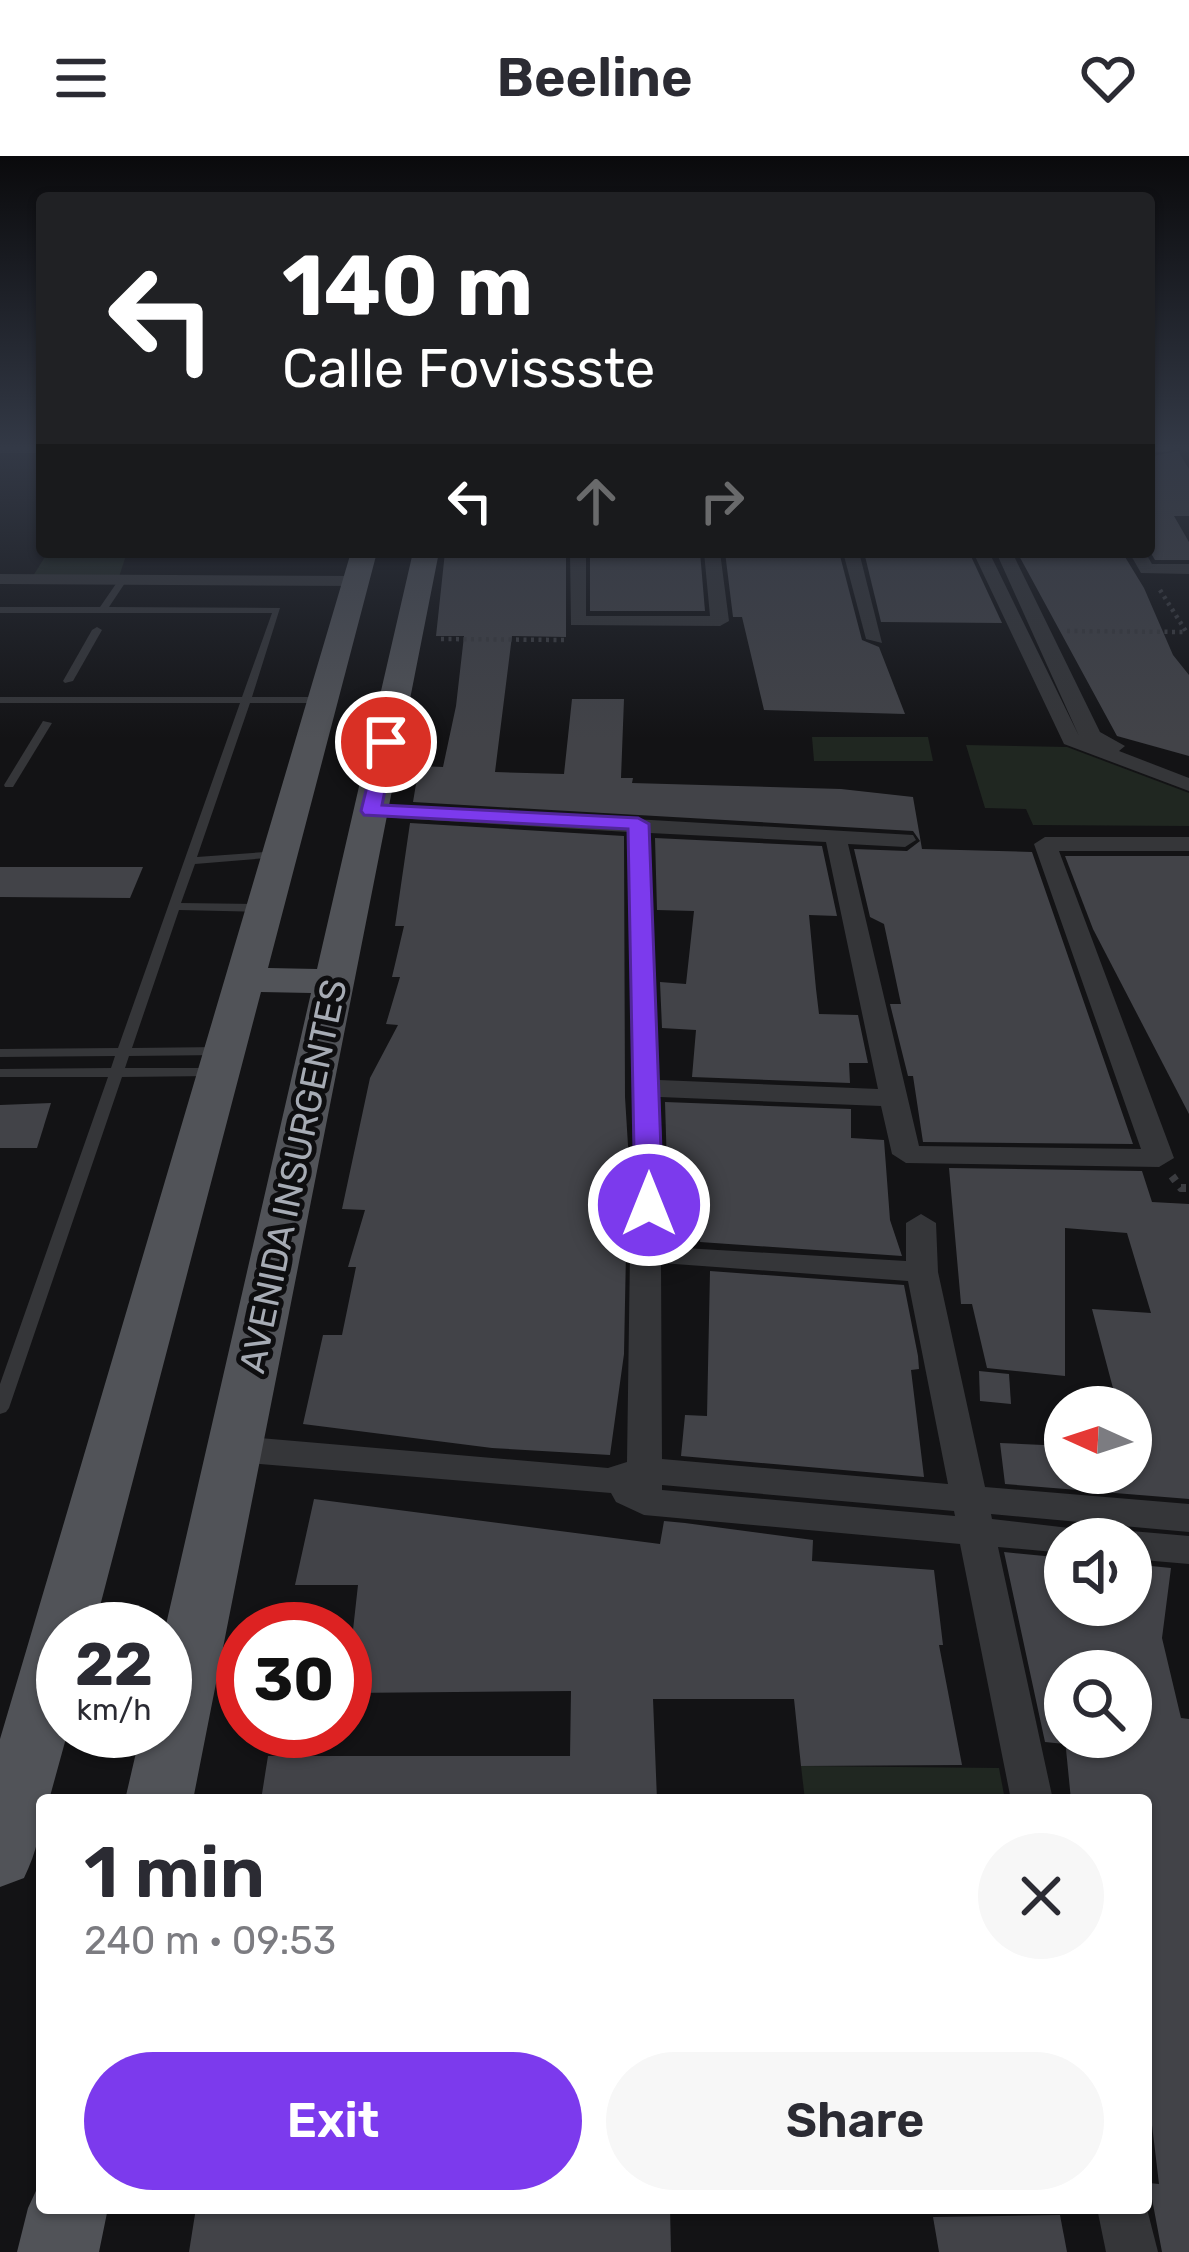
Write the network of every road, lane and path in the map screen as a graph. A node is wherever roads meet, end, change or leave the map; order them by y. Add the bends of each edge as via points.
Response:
1 (425, 558) edge
2 (578, 558) edge
3 (713, 558) edge
4 (853, 558) edge
5 (984, 558) edge
6 (1007, 558) edge
7 (1142, 560) edge
8 (1189, 569) edge
9 (358, 576) edge
10 (14, 582) edge
11 (118, 586) junction
12 (0, 610) edge
13 (103, 610) junction
14 (97, 630) dead end
15 (576, 630) junction
16 (1042, 630) junction
17 (1187, 634) edge
18 (407, 639) junction
19 (875, 639) dead end
20 (68, 681) dead end
21 (0, 700) edge
22 (247, 700) junction
23 (323, 700) junction
24 (47, 723) dead end
25 (1189, 772) edge
26 (9, 785) dead end
27 (1189, 785) edge
28 (371, 811) junction
29 (638, 824) junction
30 (835, 834) junction
31 (905, 840) dead end
32 (1189, 844) edge
33 (279, 854) junction
34 (192, 861) junction
35 (176, 906) junction
36 (264, 908) junction
37 (243, 980) junction
38 (334, 981) junction
39 (126, 1051) junction
40 (0, 1053) edge
41 (222, 1062) junction
42 (0, 1073) edge
43 (118, 1073) junction
44 (648, 1088) junction
45 (893, 1098) junction
46 (649, 1205) dead end
47 (921, 1223) dead end
48 (922, 1272) junction
49 (0, 1408) edge
50 (237, 1449) junction
51 (632, 1484) junction
52 (971, 1515) junction
53 (1189, 1518) edge
54 (1044, 1534) edge
55 (1152, 1547) edge
56 (1189, 1550) edge
57 (71, 1602) edge
58 (36, 1725) edge
59 (160, 1794) edge
60 (1031, 1794) edge
61 (2, 1844) edge
62 (68, 2214) edge
63 (71, 2214) edge
64 (1123, 2214) edge
65 (58, 2252) edge
66 (82, 2252) edge
67 (1132, 2252) edge

1 - 18 main road, AVENIDA INSURGENTES
2 - 15 street
3 - 15 street via 720,620
4 - 19 street
5 - 27 street via 1071,740
6 - 16 street
7 - 8 street
7 - 17 path
9 - 11 street
9 - 23 main road
10 - 11 street
10 - 12 lane
11 - 13 lane
12 - 13 lane
13 - 22 lane via 278,610
14 - 20 lane
15 - 18 path
16 - 17 path
16 - 25 street via 1092,736
18 - 28 main road, AVENIDA INSURGENTES
21 - 22 lane
22 - 23 lane
22 - 34 lane
23 - 33 main road
24 - 26 lane
28 - 29 street
28 - 38 main road, AVENIDA INSURGENTES
29 - 30 street
29 - 44 street
30 - 31 street
30 - 45 street
32 - 45 street via 1045,844 1159,1158 906,1154
33 - 34 lane
33 - 36 main road
34 - 35 lane
35 - 36 lane
35 - 39 lane
36 - 37 main road
37 - 38 main road
37 - 41 main road
38 - 50 main road, AVENIDA INSURGENTES
39 - 40 lane
39 - 41 lane
39 - 43 lane
41 - 43 lane
41 - 57 main road
42 - 43 lane
43 - 49 lane
44 - 45 street
44 - 46 street
47 - 48 street
48 - 51 street via 645,1252
48 - 52 street
50 - 51 street
50 - 59 main road, AVENIDA INSURGENTES
51 - 52 street
52 - 53 street
52 - 54 street
52 - 60 street
55 - 56 street
58 - 61 main road
62 - 65 main road
63 - 66 street
64 - 67 street

